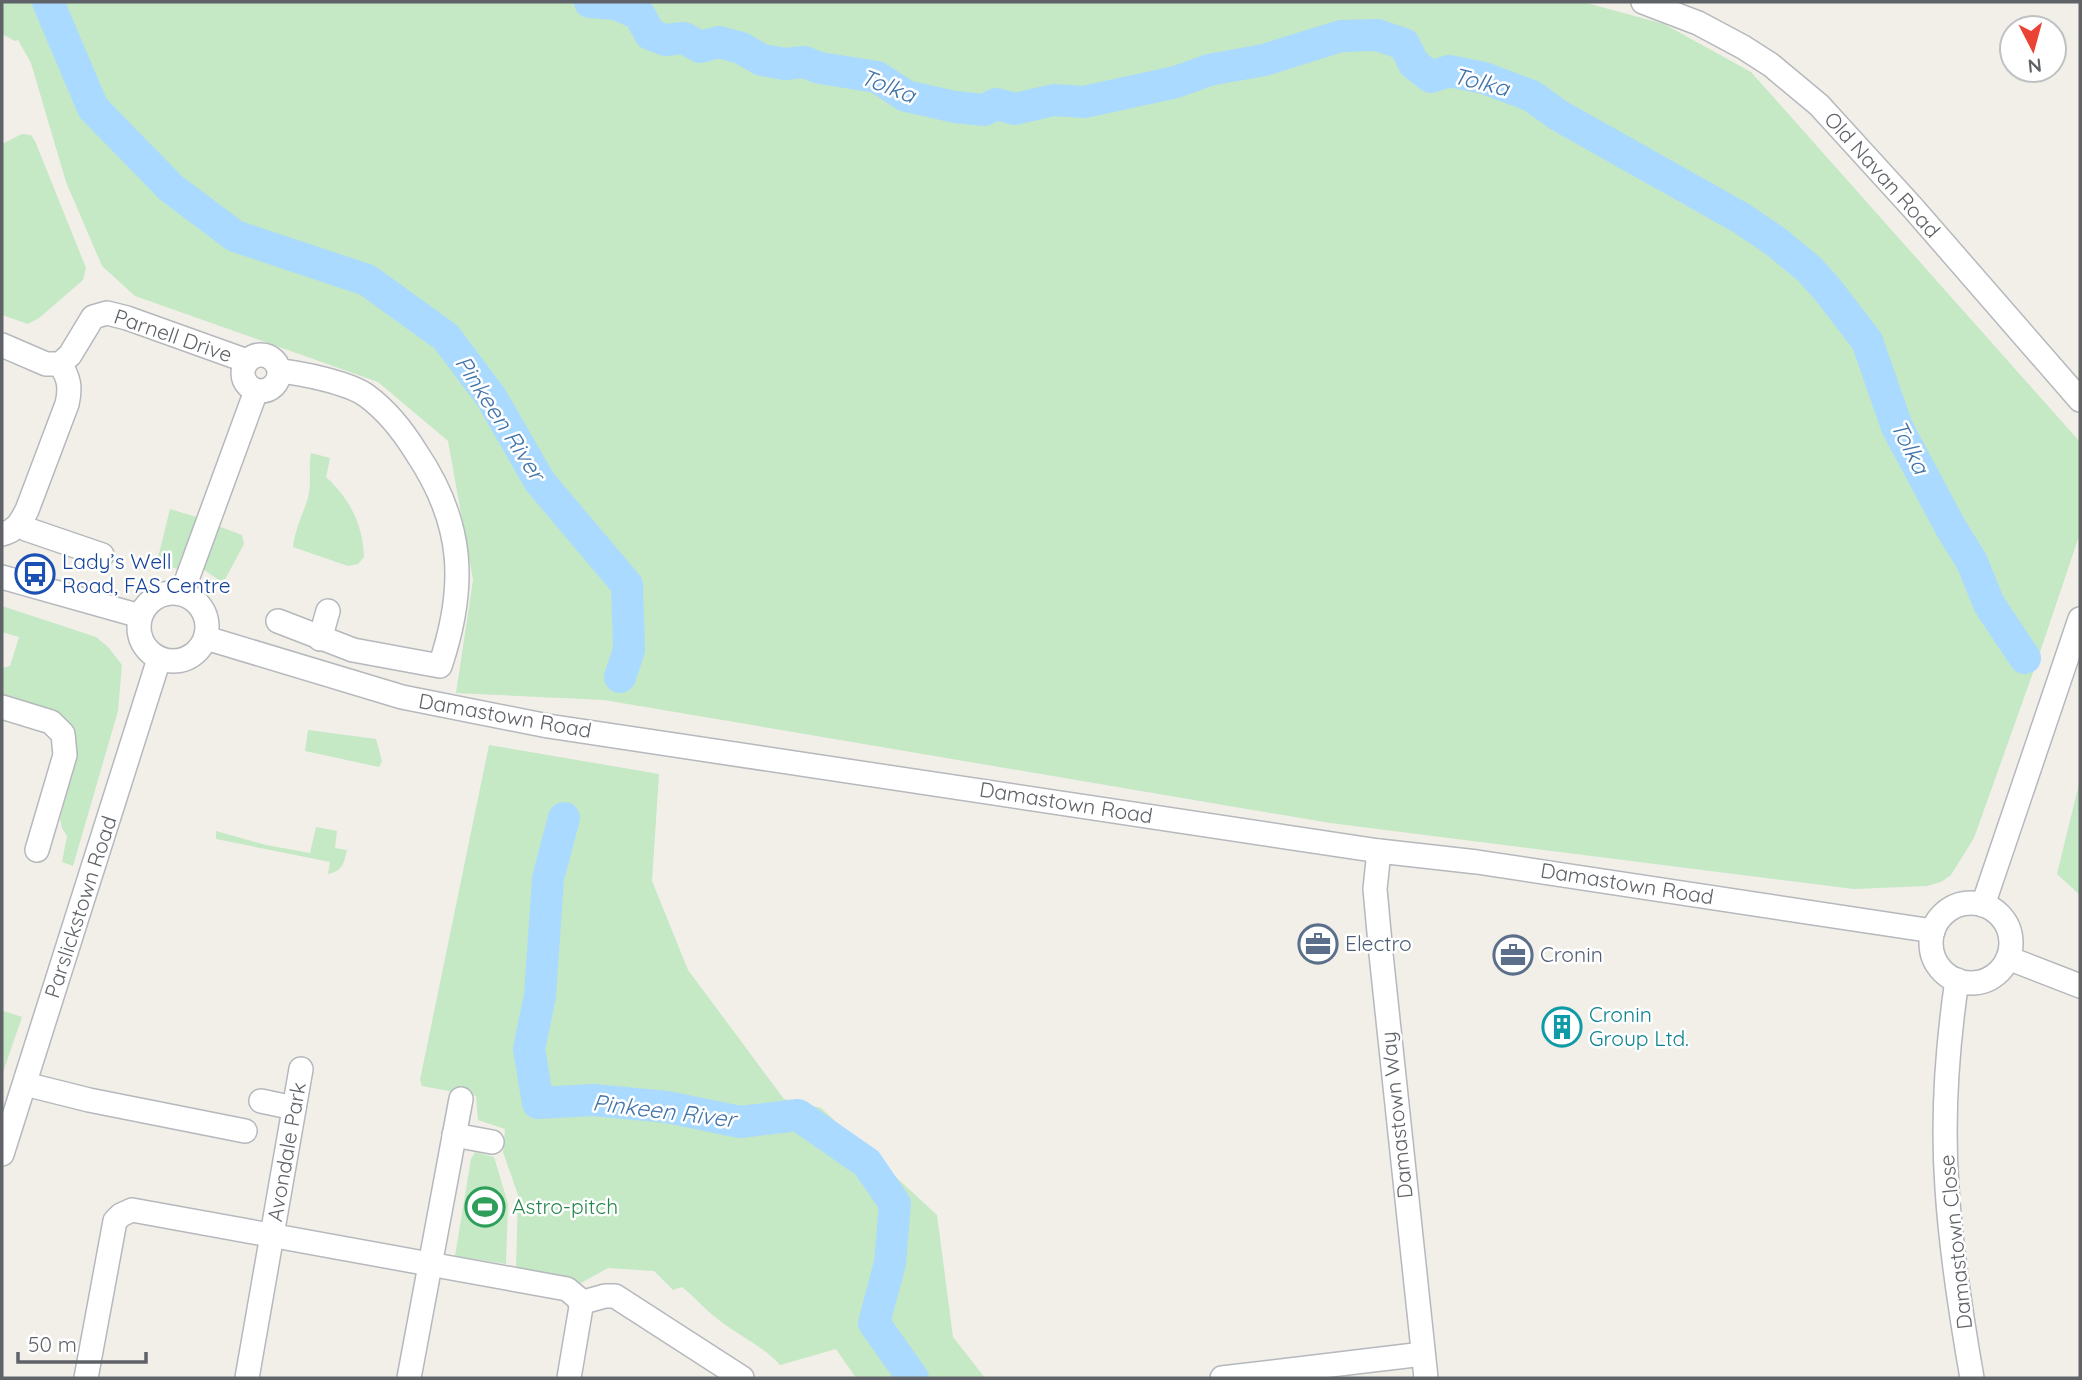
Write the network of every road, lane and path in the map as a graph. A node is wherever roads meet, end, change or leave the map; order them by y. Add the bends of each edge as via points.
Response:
1 (1643, 2) edge
2 (2, 345) edge
3 (247, 361) junction
4 (60, 364) junction
5 (279, 371) junction
6 (256, 391) junction
7 (2080, 400) edge
8 (11, 529) edge
9 (102, 555) dead end
10 (2, 577) edge
11 (182, 593) junction
12 (328, 611) dead end
13 (140, 616) junction
14 (2080, 619) edge
15 (278, 621) dead end
16 (206, 638) junction
17 (320, 639) junction
18 (159, 659) junction
19 (2, 707) edge
20 (37, 850) dead end
21 (1379, 851) junction
22 (1983, 905) junction
23 (1933, 931) junction
24 (2008, 958) junction
25 (1957, 980) junction
26 (2080, 986) edge
27 (301, 1069) dead end
28 (25, 1084) junction
29 (461, 1099) dead end
30 (261, 1101) dead end
31 (294, 1108) junction
32 (245, 1131) dead end
33 (454, 1135) junction
34 (492, 1142) dead end
35 (2, 1154) edge
36 (273, 1235) junction
37 (429, 1264) junction
38 (580, 1303) junction
39 (1423, 1354) junction
40 (86, 1378) edge
41 (247, 1378) edge
42 (409, 1378) edge
43 (569, 1378) edge
44 (742, 1378) edge
45 (1222, 1378) edge
46 (1426, 1378) edge
47 (1972, 1378) edge

1 - 7 street, Old Navan Road via 1743,47 1819,105
2 - 4 street via 46,364
3 - 4 street, Parnell Drive via 107,313 93,317
3 - 5 street via 263,355 274,360
3 - 6 street via 244,378
4 - 8 street via 70,391 27,510
5 - 6 street via 273,387
5 - 17 street via 307,374 365,394 397,426 432,475 453,528 456,604 440,666
6 - 11 street
8 - 9 street via 26,529
10 - 13 street
11 - 13 street via 156,596
11 - 16 street via 204,611
12 - 17 street
13 - 18 street via 141,641
14 - 22 street
15 - 17 street
16 - 18 street via 187,659
16 - 21 street, Damastown Road via 402,697 548,726
18 - 28 street, Parslickstown Road
19 - 20 street via 51,722 63,734 65,755
21 - 23 street, Damastown Road
21 - 39 street, Damastown Way via 1375,889
22 - 23 street via 1970,902 1948,910
22 - 24 street via 2007,925 2011,939
23 - 25 street via 1931,947 1936,962
24 - 25 street via 1993,976 1978,982
24 - 26 street
25 - 47 street, Damastown Close via 1949,1032 1945,1156 1953,1257
27 - 31 street, Avondale Park
28 - 32 street
28 - 35 street, Parslickstown Road
29 - 33 street
30 - 31 street
31 - 36 street, Avondale Park
33 - 34 street
33 - 37 street
36 - 37 street, Avondale Park
36 - 40 street, Avondale Park via 132,1210 121,1215 115,1220
36 - 41 street, Avondale Park
37 - 38 street, Avondale Park via 558,1287 575,1294
37 - 42 street
38 - 43 street
38 - 44 street via 605,1296 622,1300
39 - 45 street
39 - 46 street, Damastown Way

